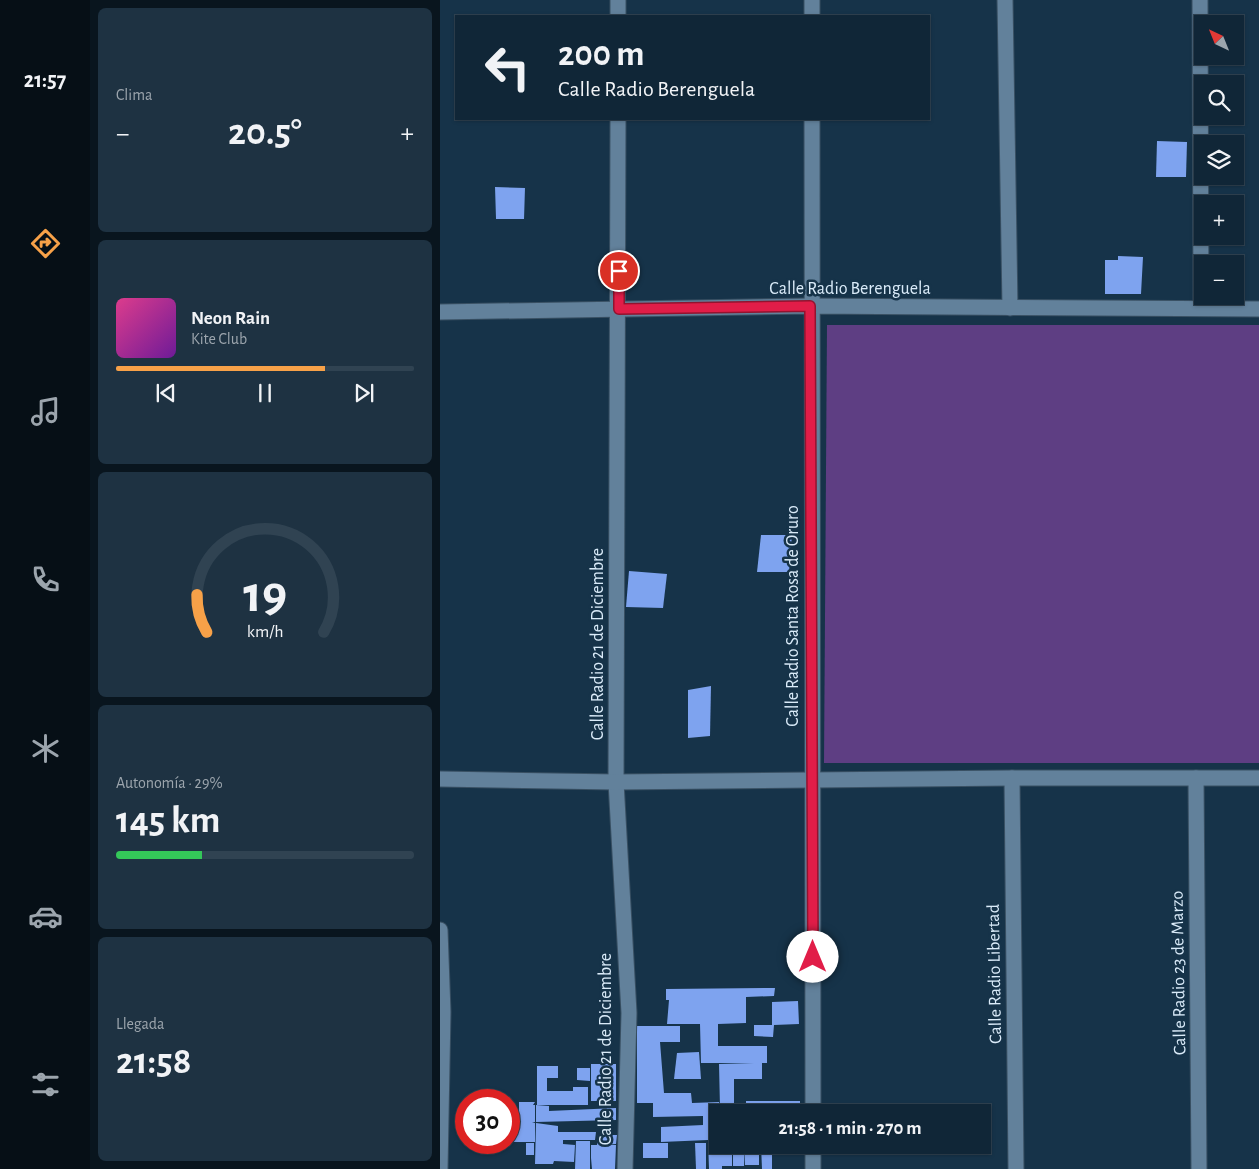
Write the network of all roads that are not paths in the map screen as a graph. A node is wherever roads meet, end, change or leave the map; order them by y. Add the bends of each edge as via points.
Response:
1 (618, 0) edge
2 (812, 0) edge
3 (1005, 0) edge
4 (1200, 0) edge
5 (618, 15) edge
6 (812, 15) edge
7 (618, 120) edge
8 (812, 120) edge
9 (810, 306) junction
10 (1010, 308) junction
11 (1201, 308) junction
12 (619, 309) junction
13 (1259, 309) edge
14 (440, 312) edge
15 (1012, 778) junction
16 (1196, 778) junction
17 (1259, 778) edge
18 (440, 779) edge
19 (812, 781) junction
20 (616, 782) junction
21 (440, 930) edge
22 (813, 1104) edge
23 (813, 1154) edge
24 (440, 1169) edge
25 (625, 1169) edge
26 (813, 1169) edge
27 (1016, 1169) edge
28 (1199, 1169) edge

1 - 5 street
2 - 6 street
3 - 10 street
4 - 11 street
7 - 12 street, Calle Radio 21 de Diciembre
8 - 9 street, Calle Radio Santa Rosa de Oruro
9 - 10 street, Calle Radio Berenguela
9 - 12 street, Calle Radio Berenguela
9 - 19 street, Calle Radio Santa Rosa de Oruro
10 - 11 street, Calle Radio Berenguela
11 - 13 street, Calle Radio Berenguela
12 - 14 street, Calle Radio Berenguela
12 - 20 street, Calle Radio 21 de Diciembre
15 - 16 street
15 - 19 street
15 - 27 street, Calle Radio Libertad
16 - 17 street
16 - 28 street, Calle Radio 23 de Marzo
18 - 20 street
19 - 20 street
19 - 22 street, Calle Radio Santa Rosa de Oruro
20 - 25 street, Calle Radio 21 de Diciembre via 628,1013
21 - 24 street via 444,1012
23 - 26 street

